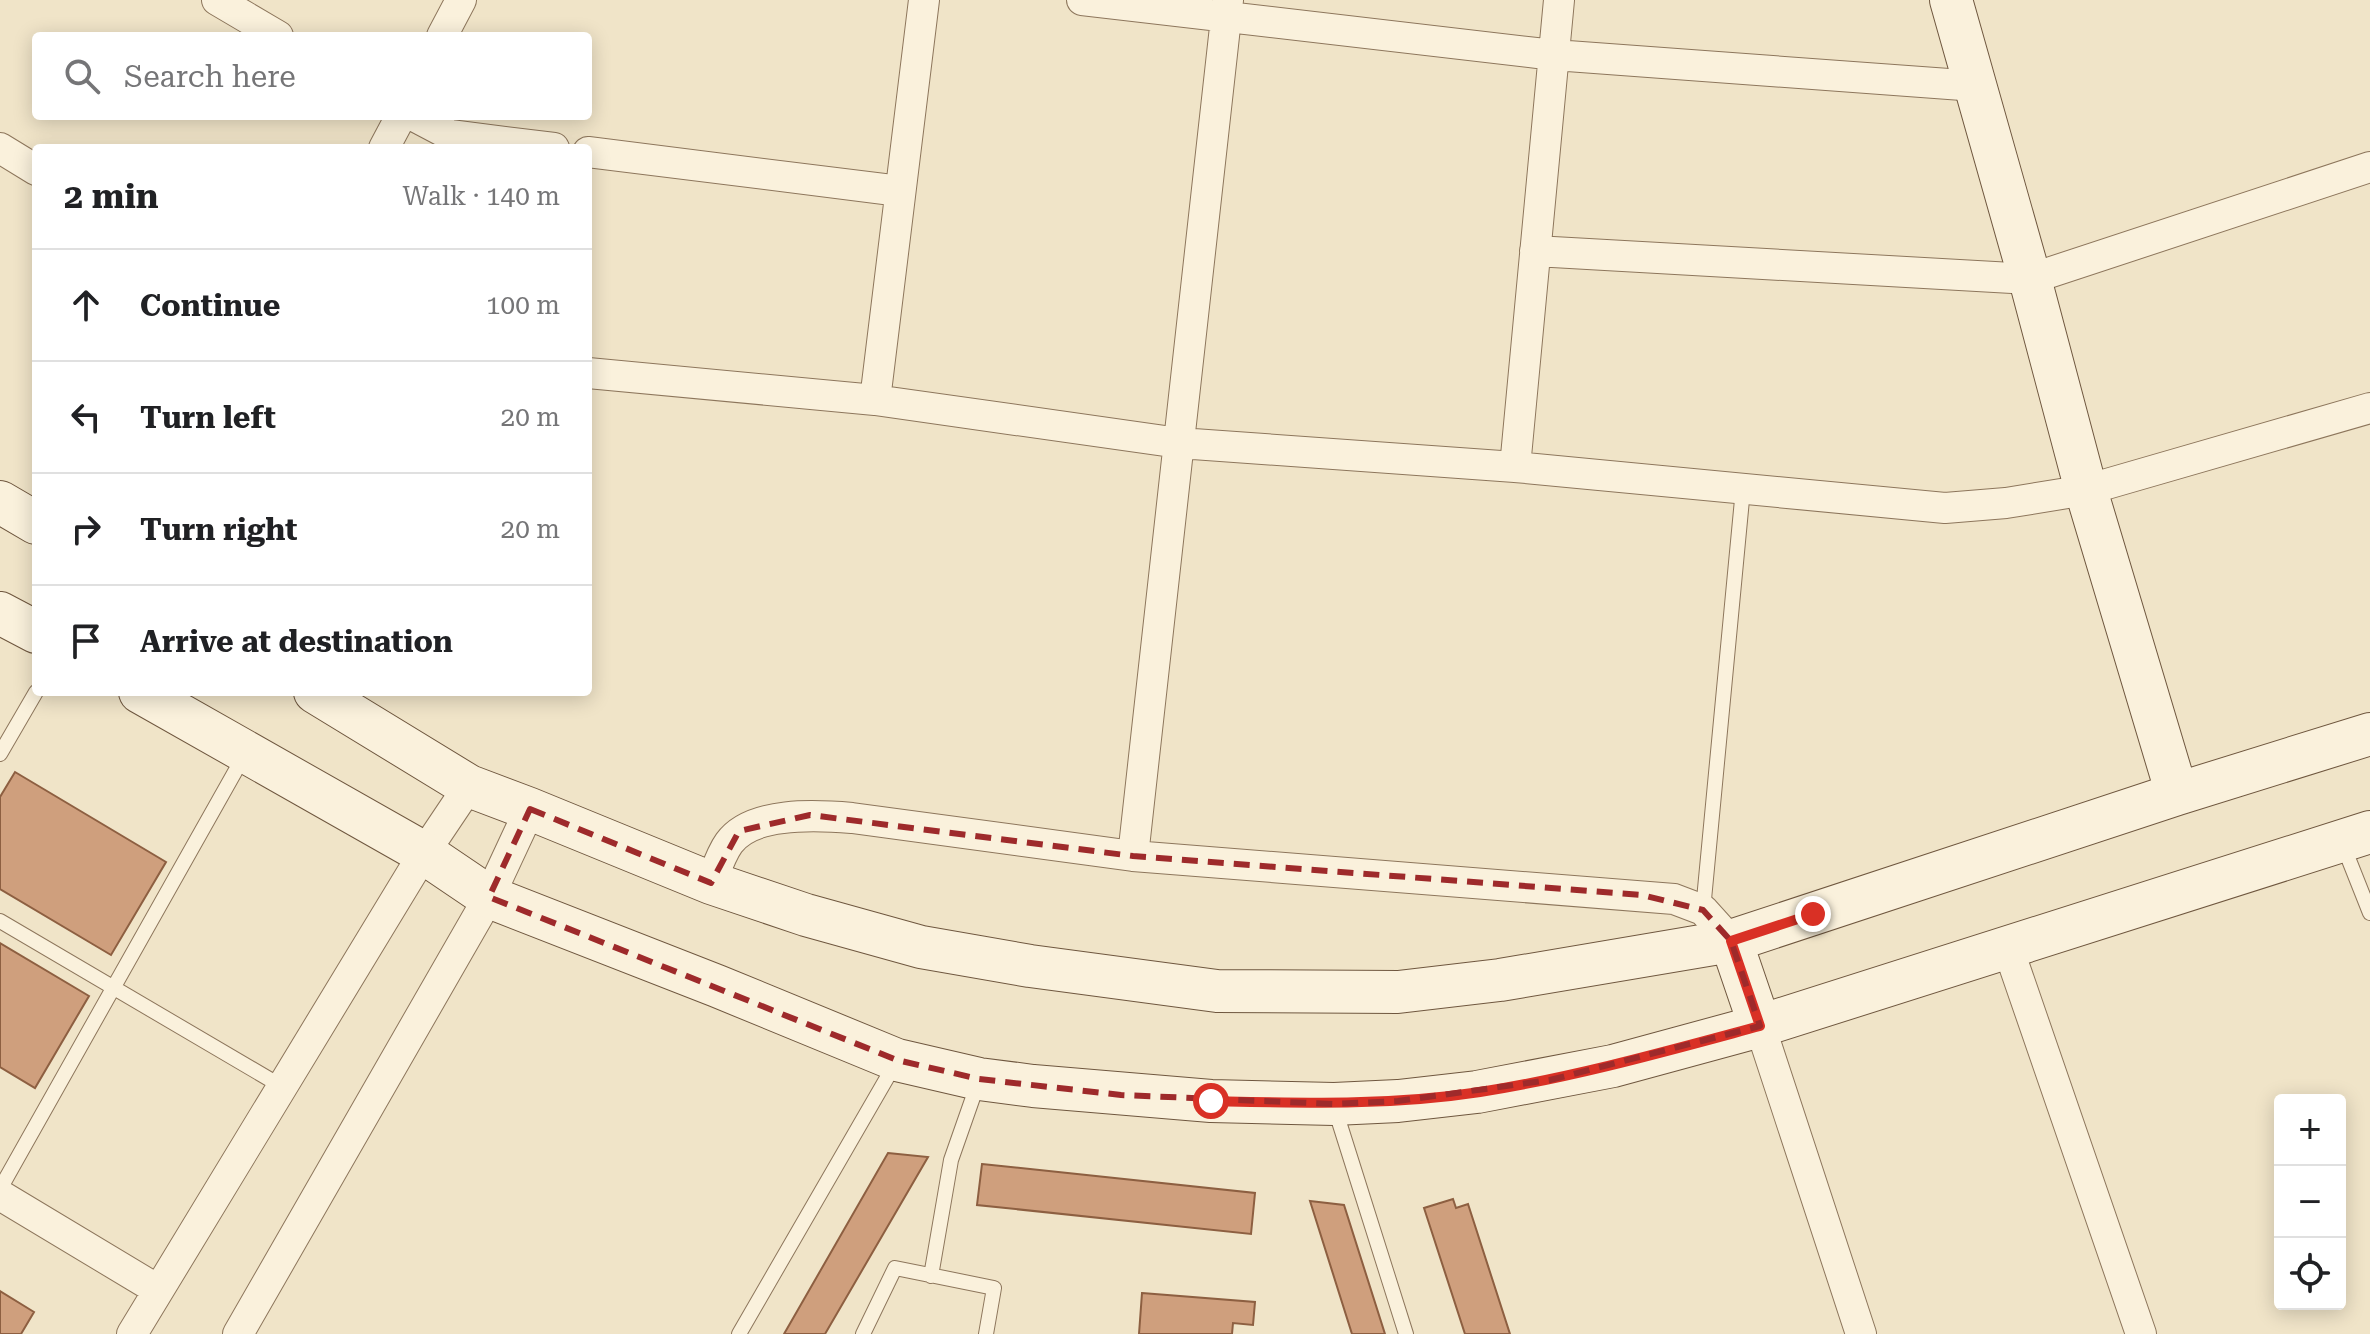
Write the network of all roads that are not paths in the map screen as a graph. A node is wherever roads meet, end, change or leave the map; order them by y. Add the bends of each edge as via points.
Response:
1 (217, 0) edge
2 (461, 0) edge
3 (924, 0) edge
4 (1082, 0) edge
5 (1559, 0) edge
6 (1951, 0) edge
7 (1227, 8) edge
8 (271, 32) edge
9 (444, 32) edge
10 (1554, 55) junction
11 (1976, 86) junction
12 (399, 120) edge
13 (422, 120) edge
14 (386, 144) edge
15 (522, 144) edge
16 (0, 148) edge
17 (592, 152) edge
18 (2370, 167) edge
19 (32, 168) edge
20 (900, 191) junction
21 (1535, 251) junction
22 (2030, 279) junction
23 (592, 373) edge
24 (875, 400) junction
25 (2370, 408) edge
26 (1179, 443) junction
27 (1515, 467) junction
28 (1743, 489) junction
29 (2086, 490) junction
30 (0, 502) edge
31 (32, 521) edge
32 (0, 613) edge
33 (32, 630) edge
34 (34, 696) edge
35 (147, 696) edge
36 (322, 696) edge
37 (2370, 734) edge
38 (245, 753) junction
39 (0, 754) edge
40 (469, 786) junction
41 (2177, 794) junction
42 (530, 809) junction
43 (2356, 837) edge
44 (424, 853) junction
45 (1133, 856) junction
46 (711, 883) junction
47 (489, 897) junction
48 (1703, 910) junction
49 (2370, 913) edge
50 (0, 921) edge
51 (1731, 941) junction
52 (2008, 948) junction
53 (113, 987) junction
54 (1760, 1026) junction
55 (897, 1060) junction
56 (979, 1079) junction
57 (281, 1086) junction
58 (1334, 1104) junction
59 (0, 1189) edge
60 (0, 1195) edge
61 (931, 1276) junction
62 (158, 1290) junction
63 (132, 1334) edge
64 (238, 1334) edge
65 (739, 1334) edge
66 (863, 1334) edge
67 (986, 1334) edge
68 (1406, 1334) edge
69 (1861, 1334) edge
70 (2141, 1334) edge

1 - 8 street
2 - 9 street
3 - 20 street
4 - 7 street
5 - 10 street
6 - 11 main road
7 - 10 street
7 - 26 street
10 - 11 street
10 - 21 street
11 - 22 main road
12 - 14 street
13 - 15 street via 450,135
16 - 19 street
17 - 20 street
18 - 22 street
20 - 24 street
21 - 22 street
21 - 27 street
22 - 29 main road
23 - 24 street
24 - 26 street
25 - 29 street
26 - 27 street
26 - 45 street
27 - 28 street
28 - 29 street via 1945,508
28 - 48 lane
29 - 41 main road
30 - 31 main road
32 - 33 main road
34 - 39 lane
35 - 38 main road
36 - 40 main road
37 - 41 main road
38 - 44 main road
38 - 53 lane
40 - 42 main road
40 - 44 street
41 - 51 main road
42 - 46 main road
42 - 47 street
43 - 49 lane
43 - 52 main road
44 - 47 main road
44 - 57 street
45 - 46 street via 810,815 739,831
45 - 48 street via 1642,895
46 - 51 main road via 921,947 1217,991 1398,992
47 - 55 main road
47 - 64 street
48 - 51 street
50 - 53 lane
51 - 54 main road
52 - 54 main road
52 - 70 street
53 - 57 lane
53 - 59 lane
54 - 58 main road via 1550,1080 1398,1101
54 - 69 street
55 - 56 main road
55 - 65 lane
56 - 58 main road via 1121,1095
56 - 61 lane via 951,1160
57 - 62 street
58 - 68 lane
60 - 62 street
61 - 66 lane via 895,1268
61 - 67 lane via 994,1288
62 - 63 street

